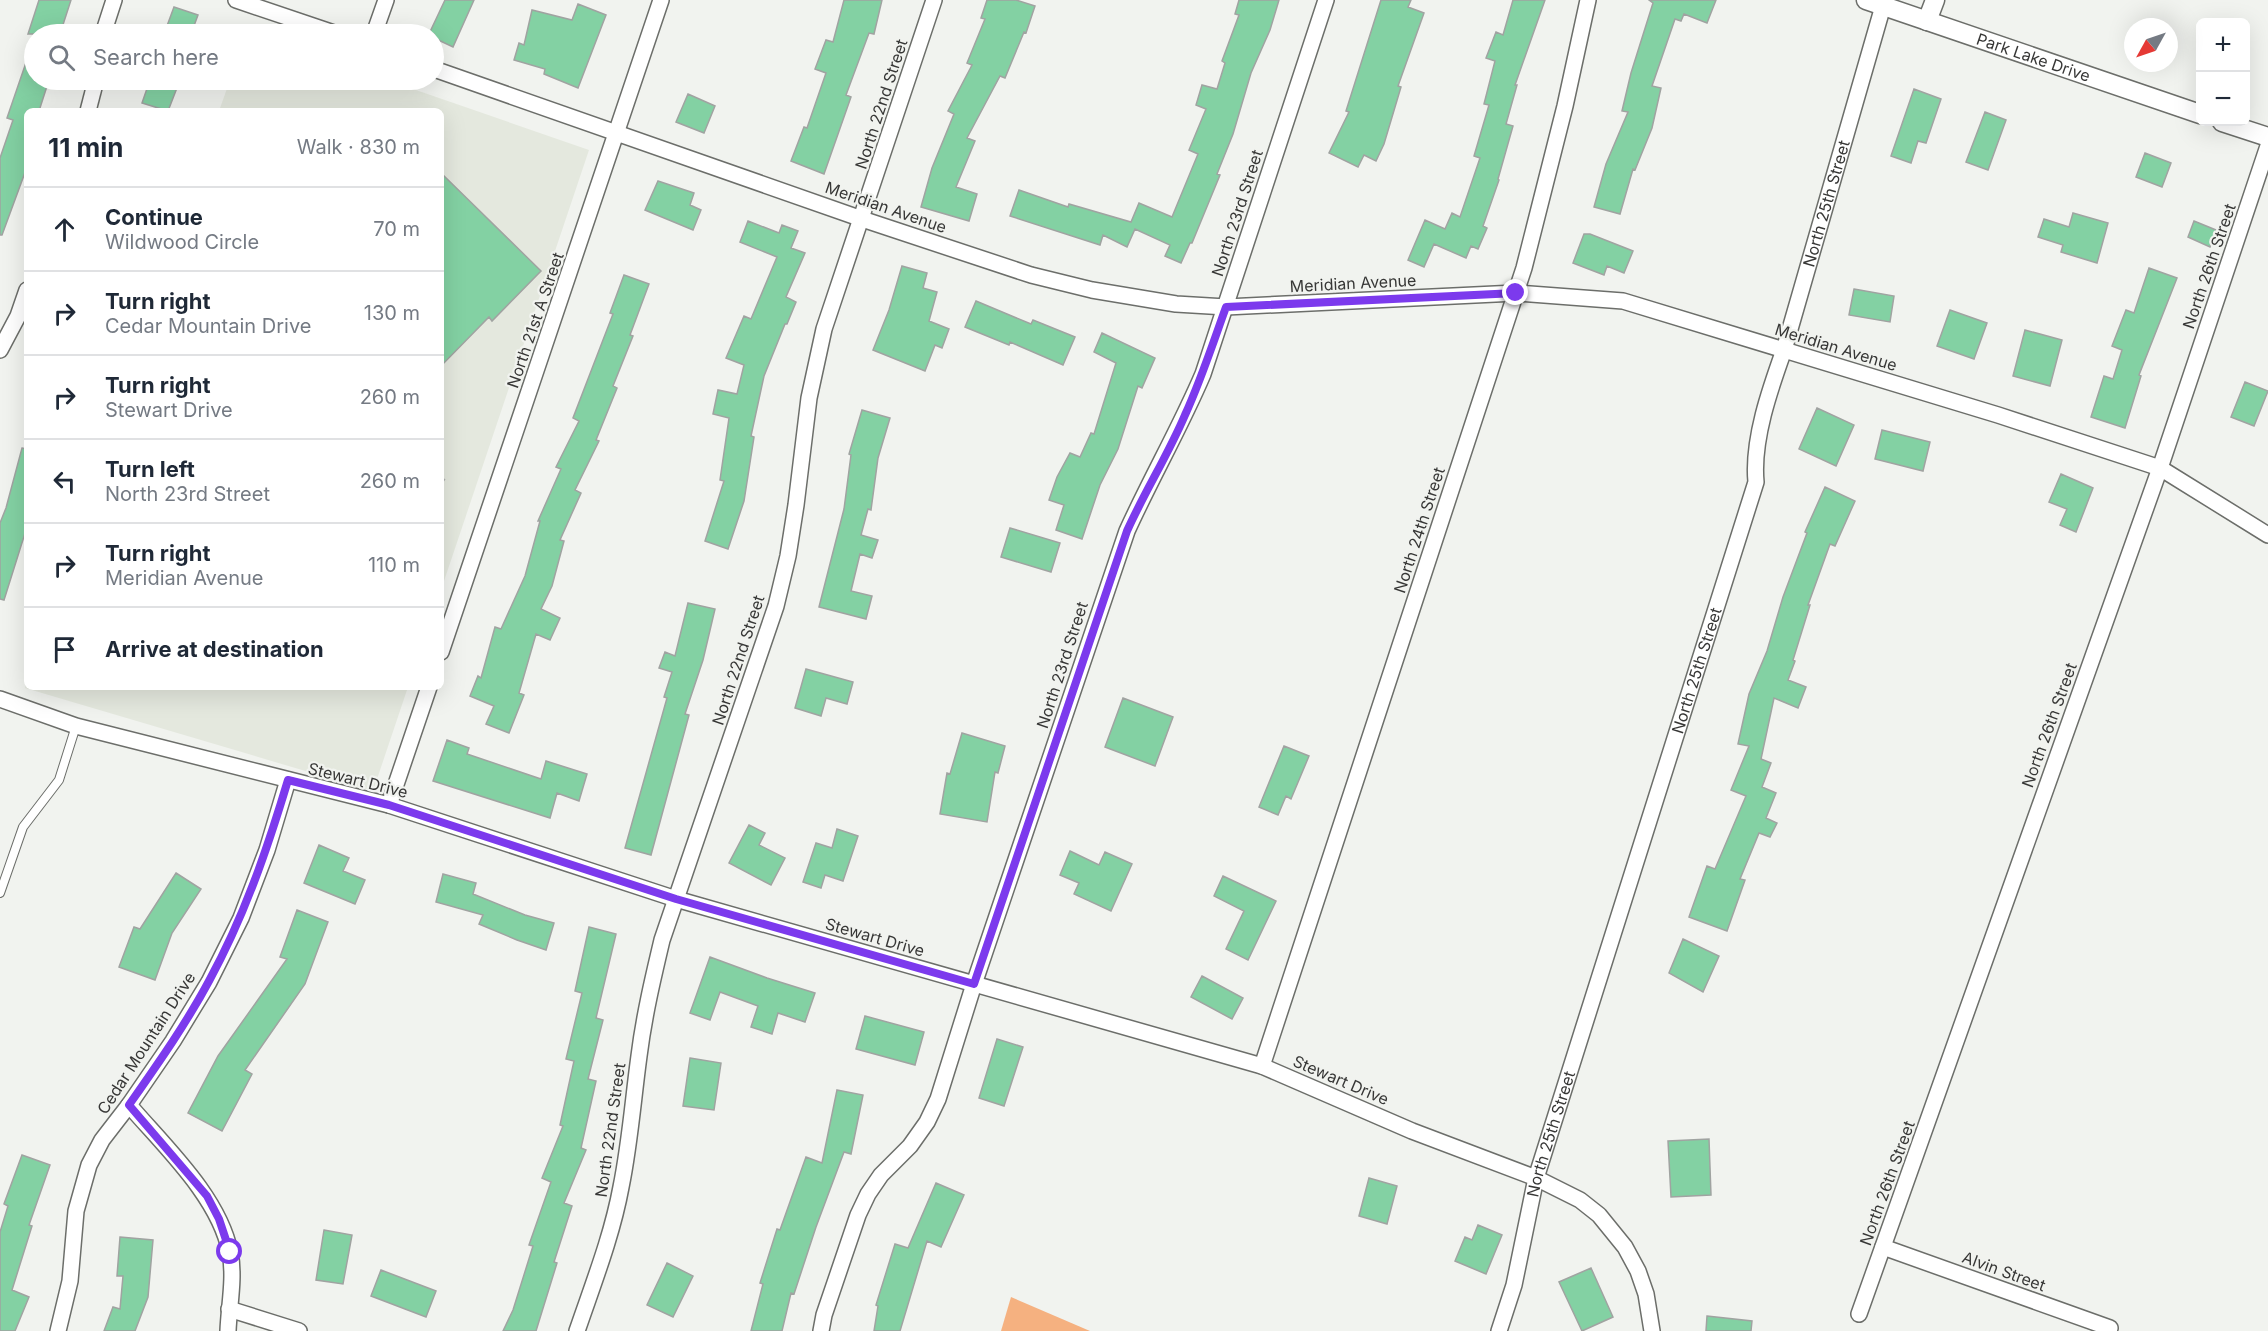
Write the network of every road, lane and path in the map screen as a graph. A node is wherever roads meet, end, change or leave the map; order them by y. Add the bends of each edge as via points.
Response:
1 (114, 0) edge
2 (236, 0) edge
3 (386, 0) edge
4 (661, 0) edge
5 (934, 0) edge
6 (1326, 0) edge
7 (1588, 0) edge
8 (1935, 0) edge
9 (1874, 3) edge
10 (1927, 21) junction
11 (106, 24) edge
12 (307, 24) edge
13 (378, 24) edge
14 (444, 73) edge
15 (93, 90) edge
16 (89, 108) edge
17 (2196, 113) edge
18 (2234, 126) edge
19 (617, 134) junction
20 (2268, 137) edge
21 (2268, 146) edge
22 (862, 219) junction
23 (1516, 293) junction
24 (24, 299) edge
25 (1226, 307) junction
26 (0, 350) edge
27 (1784, 350) junction
28 (2160, 468) junction
29 (444, 480) edge
30 (448, 483) dead end
31 (2268, 535) edge
32 (444, 643) edge
33 (428, 690) edge
34 (0, 699) edge
35 (76, 726) junction
36 (288, 780) junction
37 (389, 805) junction
38 (0, 893) edge
39 (676, 899) junction
40 (974, 984) junction
41 (1262, 1066) junction
42 (129, 1105) junction
43 (1536, 1178) junction
44 (1883, 1248) junction
45 (229, 1309) junction
46 (1859, 1314) dead end
47 (58, 1331) edge
48 (228, 1331) edge
49 (299, 1331) edge
50 (577, 1331) edge
51 (821, 1331) edge
52 (1499, 1331) edge
53 (1652, 1331) edge
54 (2109, 1331) edge

1 - 11 street
2 - 12 street
3 - 13 street
4 - 19 street, North 21st A Street
5 - 22 street, North 22nd Street
6 - 25 street, North 23rd Street
7 - 23 street, North 24th Street
8 - 10 street
9 - 10 street, Park Lake Drive
9 - 27 street, North 25th Street
10 - 17 street, Park Lake Drive
14 - 19 street, Meridian Avenue
15 - 16 street
18 - 20 street
19 - 22 street, Meridian Avenue
19 - 32 street, North 21st A Street
21 - 28 street, North 26th Street
22 - 25 street, Meridian Avenue via 1030,275 1092,290 1176,304
22 - 39 street, North 22nd Street via 824,329 808,398 796,505 776,606
23 - 25 street, Meridian Avenue
23 - 27 street, Meridian Avenue via 1623,301
23 - 41 street, North 24th Street
24 - 26 street
25 - 40 street, North 23rd Street via 1185,416 1127,531
27 - 28 street, Meridian Avenue
27 - 43 street, North 25th Street via 1760,428 1756,482
28 - 31 street, Meridian Avenue
28 - 44 street, North 26th Street
29 - 30 path
33 - 37 street
34 - 35 street, Stewart Drive
35 - 36 street, Stewart Drive
35 - 38 lane via 59,780 23,827
36 - 37 street, Stewart Drive
36 - 42 street, Cedar Mountain Drive via 267,850 232,936 209,982
37 - 39 street, Stewart Drive
39 - 40 street, Stewart Drive
39 - 50 street, North 22nd Street via 648,995 621,1189
40 - 41 street, Stewart Drive
40 - 51 street, North 23rd Street via 938,1099 910,1146 881,1174 868,1194 850,1237
41 - 43 street, Stewart Drive via 1412,1131
42 - 45 street via 207,1196 219,1219 230,1252
42 - 47 street, Cedar Mountain Drive via 102,1140 89,1165 76,1211 70,1281
43 - 52 street, North 25th Street via 1514,1285
43 - 53 street, Stewart Drive via 1580,1200 1618,1238 1638,1271
44 - 46 street, North 26th Street
44 - 54 street, Alvin Street via 2110,1328
45 - 48 street
45 - 49 street

